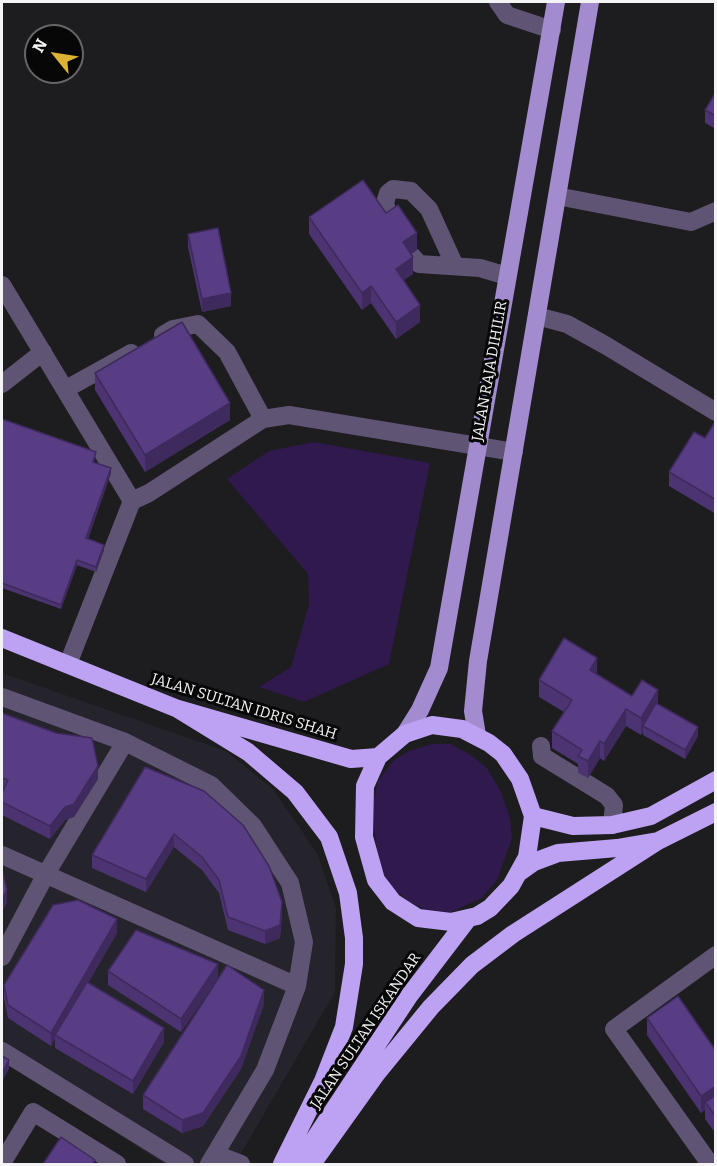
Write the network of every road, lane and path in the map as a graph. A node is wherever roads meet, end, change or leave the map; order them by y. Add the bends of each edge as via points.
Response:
1 (498, 2) edge
2 (556, 2) edge
3 (590, 2) edge
4 (552, 30) junction
5 (557, 196) junction
6 (716, 211) edge
7 (391, 224) edge
8 (412, 256) edge
9 (455, 266) junction
10 (507, 276) junction
11 (2, 285) edge
12 (537, 316) junction
13 (43, 352) junction
14 (2, 384) edge
15 (66, 389) junction
16 (716, 412) edge
17 (263, 419) junction
18 (477, 447) junction
19 (514, 452) junction
20 (132, 501) junction
21 (2, 638) edge
22 (68, 664) junction
23 (2, 697) edge
24 (178, 709) junction
25 (405, 734) junction
26 (477, 735) junction
27 (126, 742) junction
28 (541, 746) dead end
29 (378, 757) junction
30 (716, 780) edge
31 (716, 812) edge
32 (533, 816) junction
33 (612, 825) junction
34 (658, 841) junction
35 (2, 855) edge
36 (520, 872) junction
37 (46, 874) junction
38 (468, 920) junction
39 (716, 955) edge
40 (2, 957) edge
41 (297, 986) junction
42 (2, 1051) edge
43 (212, 1159) edge
44 (2, 1163) edge
45 (117, 1164) edge
46 (186, 1164) edge
47 (241, 1164) edge
48 (282, 1164) edge
49 (298, 1164) edge
50 (312, 1164) edge
51 (710, 1164) edge

1 - 4 street via 507,15
2 - 4 main road, JALAN RAJA DIHILIR
3 - 5 main road
4 - 10 main road, JALAN RAJA DIHILIR
5 - 6 street via 691,222
5 - 12 main road
7 - 9 street via 385,203 388,193 393,189 411,191 429,209
8 - 9 street via 419,264
9 - 10 street
10 - 18 main road, JALAN RAJA DIHILIR
11 - 13 street
12 - 16 street via 567,324
12 - 19 main road
13 - 14 street
13 - 15 street
15 - 17 street via 173,328 198,324 227,352
15 - 20 street
17 - 18 street via 289,415
17 - 20 street
18 - 19 street
18 - 25 main road, JALAN RAJA DIHILIR via 439,668
19 - 26 main road via 478,661 473,711
20 - 22 street
21 - 22 highway, JALAN SULTAN IDRIS SHAH
22 - 24 highway, JALAN SULTAN IDRIS SHAH
23 - 27 street
24 - 29 highway, JALAN SULTAN IDRIS SHAH via 351,759
24 - 48 highway via 248,752 295,792 329,837 348,893 354,964 345,1027
25 - 26 highway via 432,725 455,727
25 - 29 highway
26 - 32 highway via 503,754 512,766
27 - 37 street
27 - 41 street via 211,785 253,826 290,883 304,942
28 - 33 street via 542,756 607,796 614,805
29 - 38 highway via 365,786 362,820 366,853 376,880 393,902 418,918 435,922
30 - 33 highway via 651,816
31 - 34 highway
32 - 33 highway via 573,825
32 - 36 highway via 531,845
34 - 36 highway via 558,853
34 - 50 highway via 513,934 472,965 431,1007 384,1065
35 - 37 street
36 - 38 highway via 490,908
37 - 40 street
37 - 41 street
38 - 49 highway, JALAN SULTAN ISKANDAR via 409,996
39 - 51 street via 614,1029
41 - 43 street via 265,1070
42 - 46 street
43 - 47 street
44 - 45 street via 33,1112

